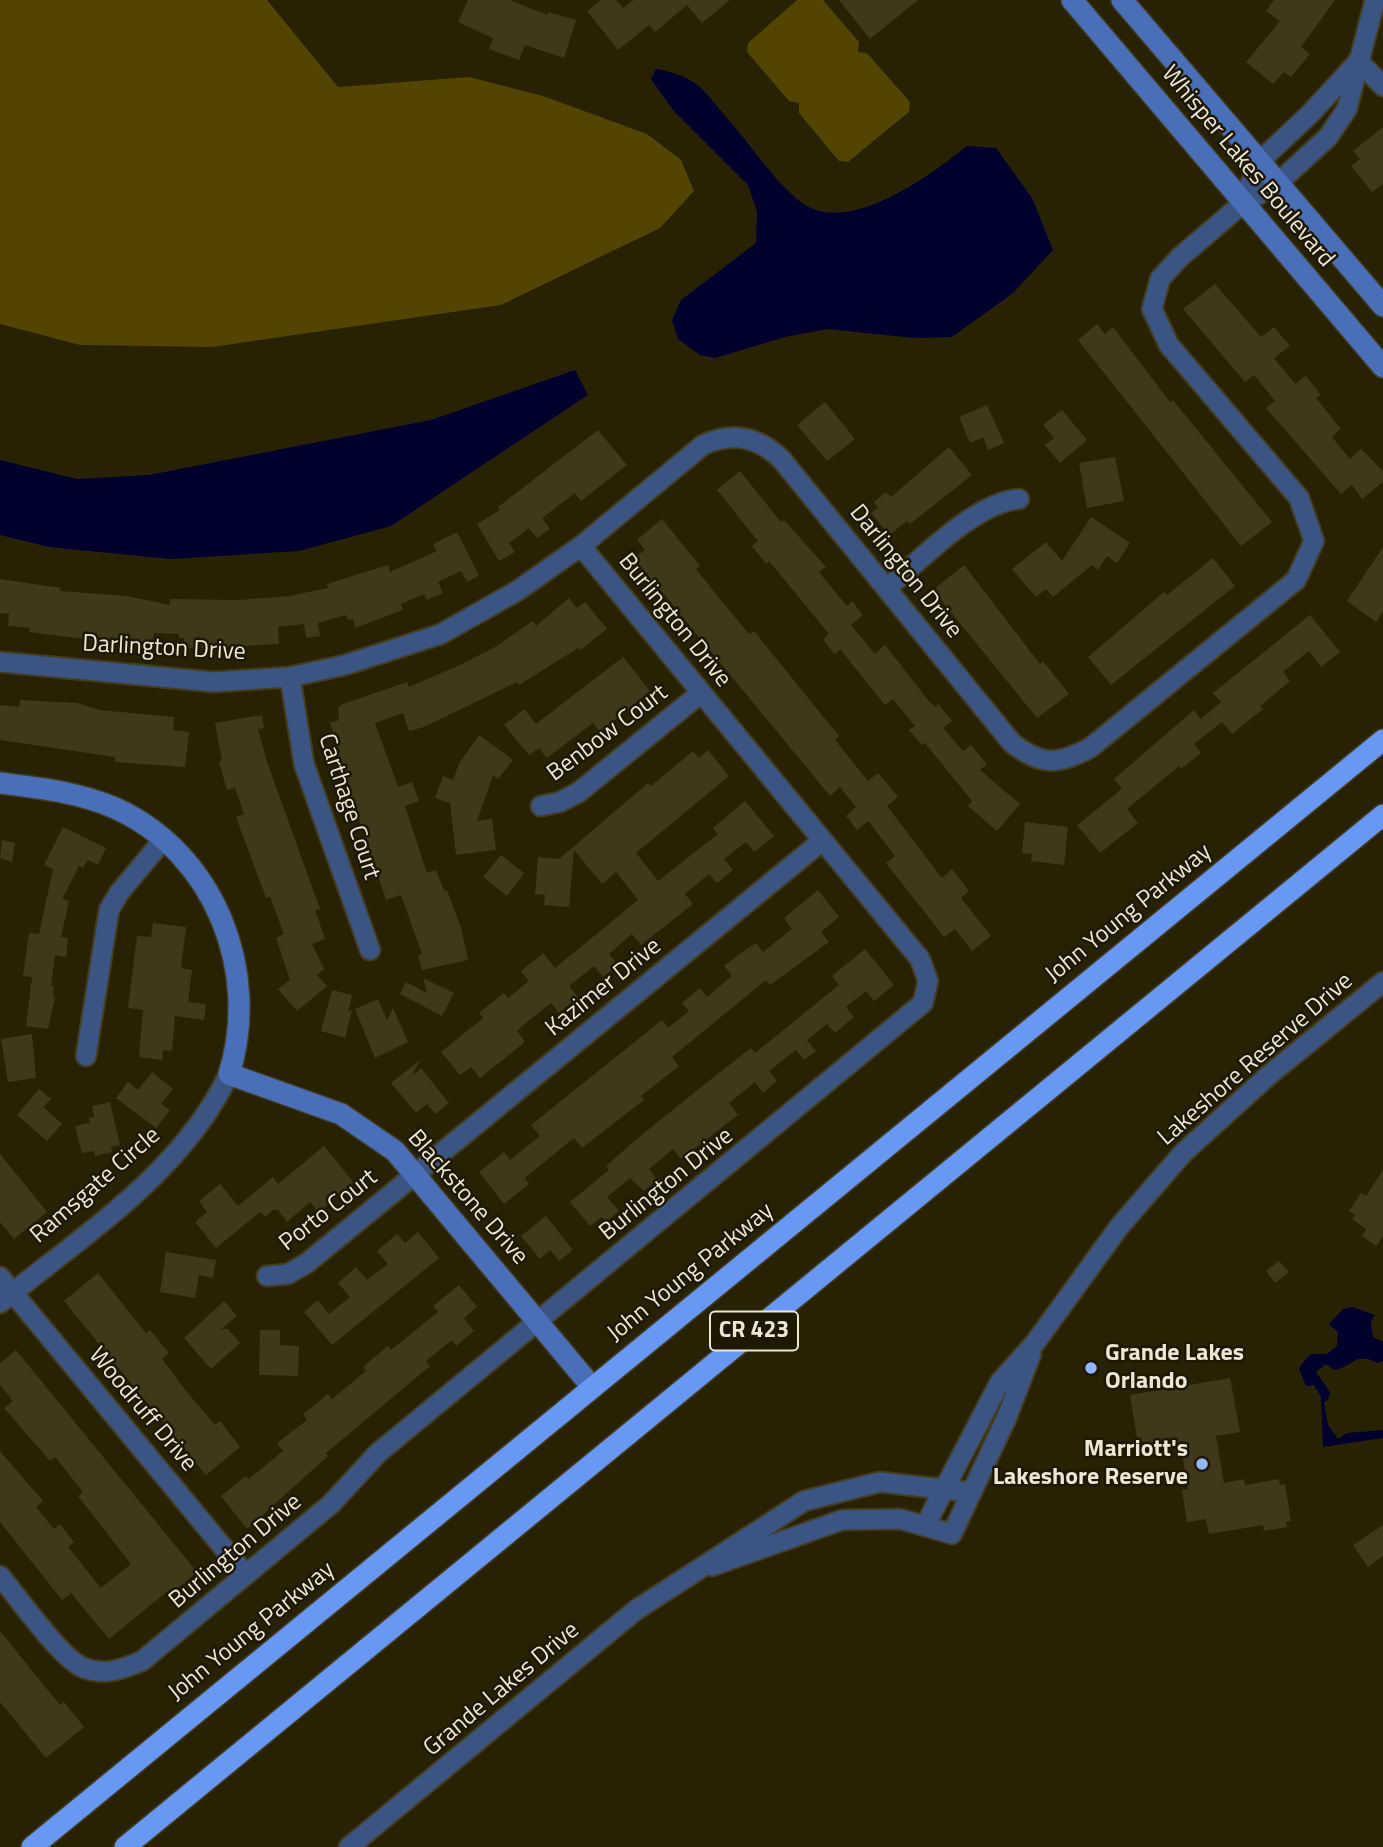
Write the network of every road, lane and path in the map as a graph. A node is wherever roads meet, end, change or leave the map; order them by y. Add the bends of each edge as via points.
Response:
1 (1072, 0) edge
2 (1122, 0) edge
3 (1375, 0) edge
4 (1358, 61) junction
5 (1383, 86) edge
6 (1260, 161) junction
7 (1278, 183) junction
8 (1242, 204) junction
9 (1383, 306) edge
10 (1383, 368) edge
11 (1019, 499) dead end
12 (581, 546) junction
13 (887, 588) junction
14 (0, 662) edge
15 (290, 677) junction
16 (701, 693) junction
17 (1383, 740) edge
18 (0, 783) edge
19 (541, 806) dead end
20 (1383, 815) edge
21 (164, 839) junction
22 (822, 841) junction
23 (370, 950) dead end
24 (1383, 982) edge
25 (86, 1056) dead end
26 (229, 1074) junction
27 (417, 1173) junction
28 (267, 1276) dead end
29 (0, 1277) edge
30 (6, 1298) edge
31 (539, 1322) junction
32 (1035, 1343) junction
33 (593, 1387) junction
34 (943, 1489) junction
35 (969, 1492) junction
36 (925, 1526) junction
37 (952, 1534) joint
38 (246, 1575) junction
39 (688, 1575) junction
40 (0, 1576) edge
41 (32, 1847) edge
42 (125, 1847) edge
43 (349, 1847) edge

1 - 8 street, Whisper Lakes Boulevard
2 - 6 street, Whisper Lakes Boulevard
3 - 4 street
4 - 5 street
4 - 6 street
4 - 7 street via 1348,108 1328,137
6 - 7 street, Whisper Lakes Boulevard
6 - 8 street
7 - 8 street
7 - 9 street, Whisper Lakes Boulevard
8 - 10 street, Whisper Lakes Boulevard
8 - 13 street, Darlington Drive via 1160,279 1152,309 1169,345 1299,498 1314,541 1296,580 1090,748 1063,762 1031,758 1012,743
11 - 13 street via 985,510
12 - 13 street, Darlington Drive via 704,445 740,437 768,447 782,460
12 - 15 street, Darlington Drive via 517,592 441,634 345,665
12 - 16 street, Burlington Drive
14 - 15 street, Darlington Drive via 214,682
15 - 23 street, Carthage Court via 304,764
16 - 19 street, Benbow Court via 579,792
16 - 22 street, Burlington Drive
17 - 33 highway, John Young Parkway / CR 423
18 - 21 street, Ramsgate Circle via 59,791 100,803 134,818
20 - 42 highway, CR 423
21 - 25 street via 109,909
21 - 26 street, Ramsgate Circle via 207,891 236,959 239,1026
22 - 27 street, Kazimer Drive
22 - 31 street, Burlington Drive via 920,959 928,981 923,1003
24 - 32 street, Lakeshore Reserve Drive via 1183,1153 1119,1227
26 - 27 street, Blackstone Drive via 341,1114 383,1141
26 - 30 street, Ramsgate Circle via 212,1110 161,1171
27 - 28 street, Porto Court via 299,1269
27 - 31 street, Blackstone Drive
29 - 30 street, Woodruff Drive
30 - 38 street, Woodruff Drive
31 - 33 street, Blackstone Drive
31 - 38 street, Burlington Drive via 378,1453 331,1504
32 - 34 street, Lakeshore Reserve Drive via 999,1382
32 - 35 street, Lakeshore Reserve Drive via 1006,1419
33 - 41 highway, John Young Parkway / CR 423
34 - 35 street, Grande Lakes Drive
34 - 36 street, Lakeshore Reserve Drive
34 - 39 street, Grande Lakes Drive via 880,1482 804,1501
35 - 37 street, Lakeshore Reserve Drive
36 - 37 street, Grande Lakes Drive
36 - 39 street, Grande Lakes Drive via 900,1519 842,1520
38 - 40 street, Burlington Drive via 142,1661 115,1672 83,1668
39 - 43 street, Grande Lakes Drive via 636,1610

